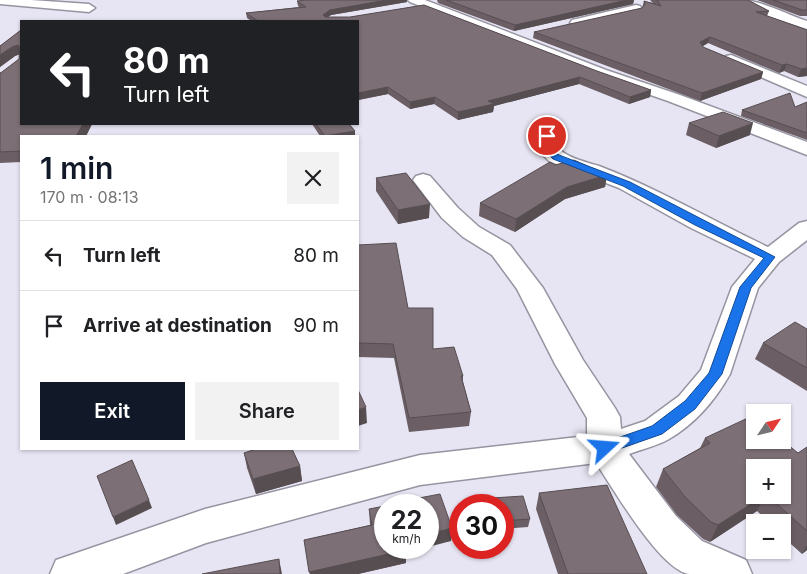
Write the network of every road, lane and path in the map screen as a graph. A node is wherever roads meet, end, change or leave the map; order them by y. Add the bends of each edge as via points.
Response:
1 (0, 0) edge
2 (101, 0) edge
3 (447, 0) edge
4 (746, 0) edge
5 (415, 4) edge
6 (89, 8) junction
7 (636, 9) edge
8 (73, 20) edge
9 (568, 25) edge
10 (807, 25) edge
11 (540, 32) edge
12 (513, 37) junction
13 (716, 52) edge
14 (807, 92) edge
15 (547, 136) dead end
16 (807, 149) edge
17 (423, 180) dead end
18 (807, 228) edge
19 (770, 257) junction
20 (605, 448) junction
21 (71, 574) edge
22 (731, 574) edge

1 - 6 street
2 - 6 street
3 - 5 street
4 - 10 street
5 - 12 street
6 - 8 street
7 - 9 street
11 - 12 street
12 - 16 street
13 - 14 street
15 - 19 street via 544,141 547,148 556,157 626,184
17 - 20 street via 471,232 501,250 530,288 603,418
18 - 19 street
19 - 20 street via 746,287 715,374 690,405 657,430
20 - 21 street via 420,470 205,526
20 - 22 street via 662,528 688,554

